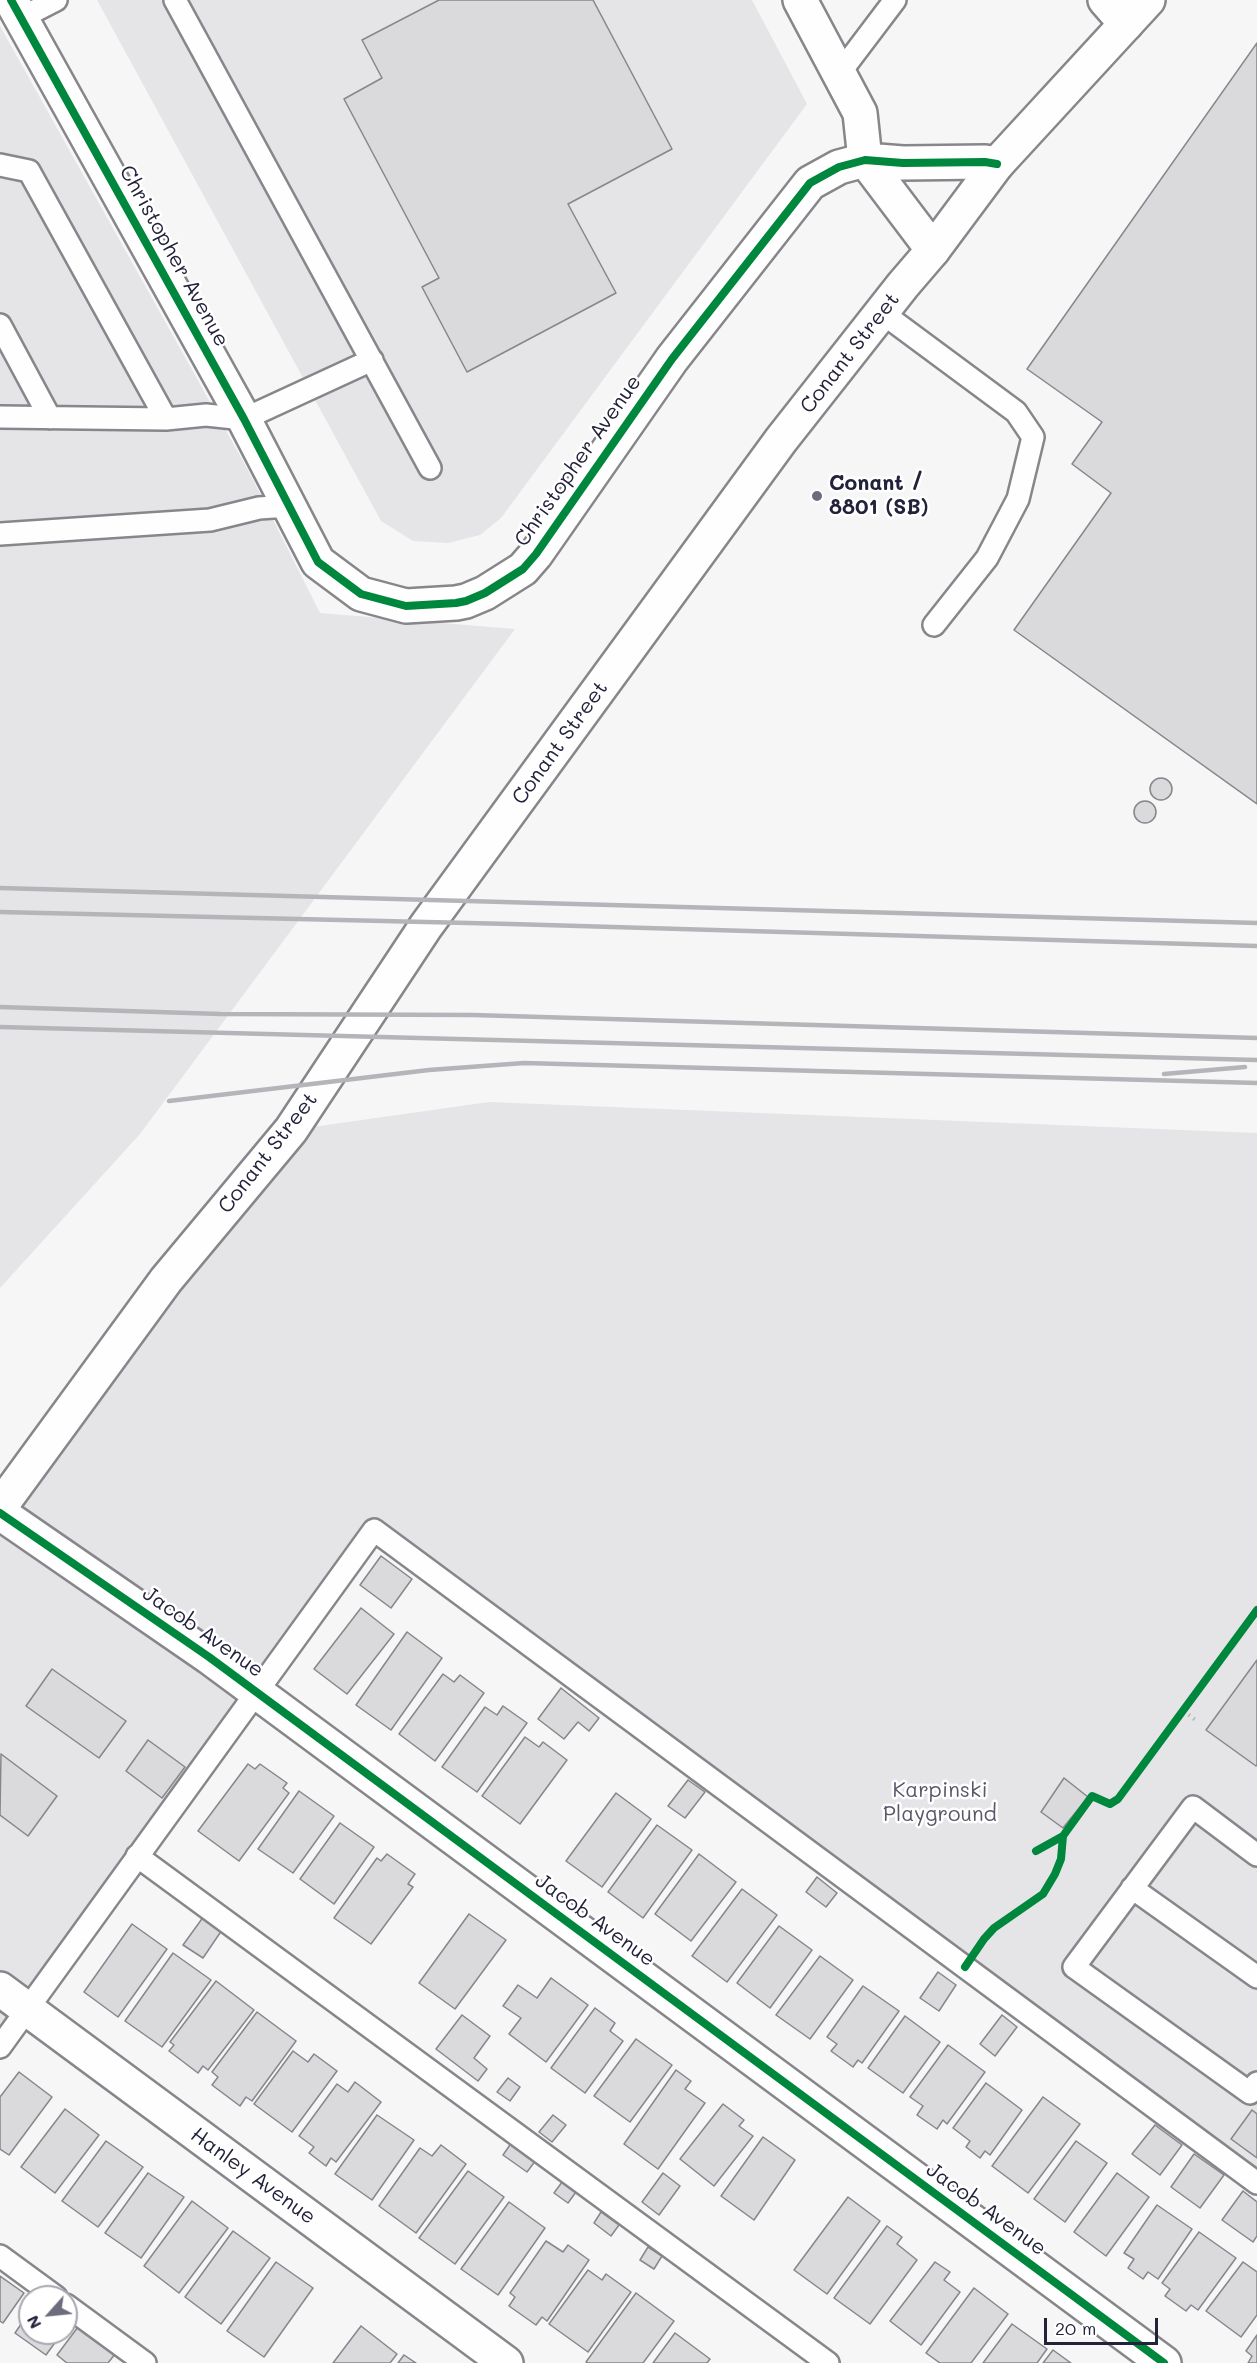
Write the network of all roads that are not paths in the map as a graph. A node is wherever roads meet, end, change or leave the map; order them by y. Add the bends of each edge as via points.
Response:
1 (56, 0) edge
2 (175, 0) edge
3 (800, 0) edge
4 (895, 0) edge
5 (1105, 0) edge
6 (1148, 0) edge
7 (16, 9) edge
8 (1126, 24) junction
9 (839, 74) junction
10 (865, 160) junction
11 (998, 164) junction
12 (0, 165) edge
13 (933, 250) junction
14 (881, 312) junction
15 (0, 325) edge
16 (372, 360) junction
17 (0, 417) edge
18 (50, 418) junction
19 (244, 419) junction
20 (166, 420) junction
21 (430, 468) dead end
22 (289, 506) junction
23 (0, 534) edge
24 (934, 625) dead end
25 (0, 1507) edge
26 (0, 1514) edge
27 (255, 1691) junction
28 (137, 1856) junction
29 (1257, 1856) edge
30 (1132, 1888) junction
31 (1257, 1977) edge
32 (0, 1989) edge
33 (27, 2010) junction
34 (0, 2047) edge
35 (1257, 2083) edge
36 (1257, 2183) edge
37 (0, 2256) edge
38 (40, 2285) edge
39 (78, 2314) edge
40 (145, 2363) edge
41 (506, 2363) edge
42 (828, 2363) edge
43 (1164, 2363) edge

1 - 7 lane
2 - 16 lane
3 - 9 street
4 - 9 lane
5 - 8 street
6 - 8 street, Conant Street
7 - 19 street, Christopher Avenue
8 - 11 street, Conant Street
9 - 10 street via 860,112
10 - 11 street, Christopher Avenue
10 - 13 street
10 - 22 street, Christopher Avenue via 839,166 810,183 672,359 536,554 499,586 456,603 406,606 361,594 318,562
11 - 13 street, Conant Street
12 - 20 lane via 29,171
13 - 14 street, Conant Street
14 - 24 lane via 1016,412 1033,437 1018,500 987,558
14 - 25 street, Conant Street via 781,440 426,926 291,1130 166,1280
15 - 18 lane
16 - 19 lane
16 - 21 lane
17 - 18 lane
18 - 20 lane
19 - 20 lane via 206,415
19 - 22 street, Christopher Avenue
22 - 23 lane via 259,508 210,520
26 - 27 street, Jacob Avenue
27 - 28 lane
27 - 36 lane via 374,1530
27 - 43 street, Jacob Avenue
28 - 33 lane
28 - 42 lane
29 - 30 lane via 1192,1807
30 - 31 lane
30 - 35 lane via 1074,1967 1250,2093
32 - 33 street, Hanley Avenue
33 - 34 lane
33 - 41 street, Hanley Avenue
37 - 38 lane
39 - 40 lane

